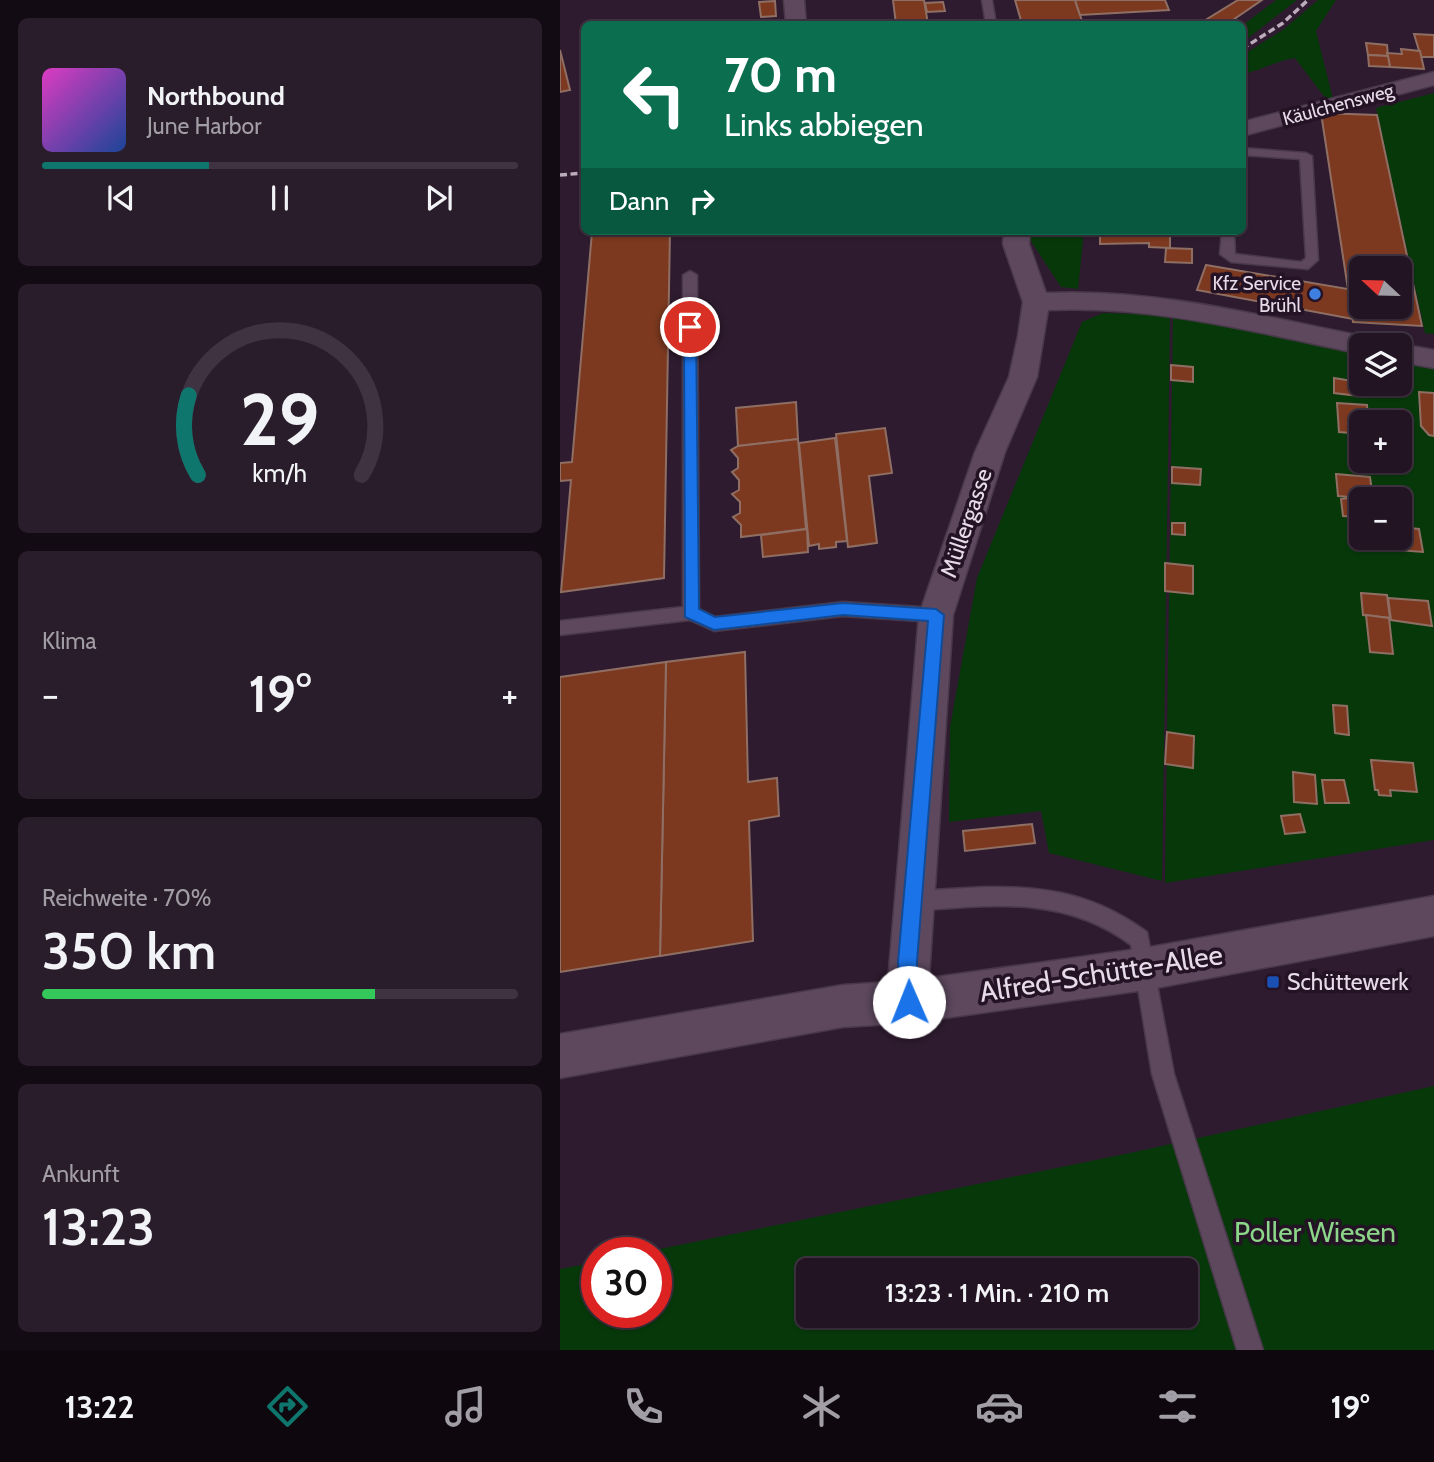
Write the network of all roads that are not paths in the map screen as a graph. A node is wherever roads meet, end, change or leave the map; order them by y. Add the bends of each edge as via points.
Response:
1 (793, 0) edge
2 (987, 0) edge
3 (796, 21) edge
4 (990, 21) edge
5 (1434, 78) edge
6 (1246, 128) edge
7 (1246, 151) edge
8 (1017, 235) edge
9 (1228, 235) edge
10 (690, 275) dead end
11 (1036, 302) junction
12 (1349, 342) edge
13 (1412, 355) edge
14 (1434, 359) edge
15 (691, 613) junction
16 (936, 615) junction
17 (560, 628) edge
18 (913, 901) junction
19 (1434, 916) edge
20 (1145, 969) junction
21 (909, 1002) junction
22 (560, 1056) edge
23 (1250, 1350) edge

1 - 3 street
2 - 4 lane
5 - 6 street, Käulchensweg
7 - 9 lane via 1306,156 1311,260 1303,266 1231,258 1226,254
8 - 11 street, Müllergasse
10 - 15 lane
11 - 12 street via 1080,298 1170,308
11 - 16 street, Müllergasse via 1023,377 990,452
13 - 14 street
15 - 16 lane via 714,624 843,609
15 - 17 lane
16 - 18 street, Müllergasse
18 - 20 lane via 1003,896 1094,912 1140,939
18 - 21 street, Müllergasse
19 - 20 street, Alfred-Schütte-Allee
20 - 21 street, Alfred-Schütte-Allee
20 - 23 lane via 1163,1074
21 - 22 street, Alfred-Schütte-Allee via 843,1006

